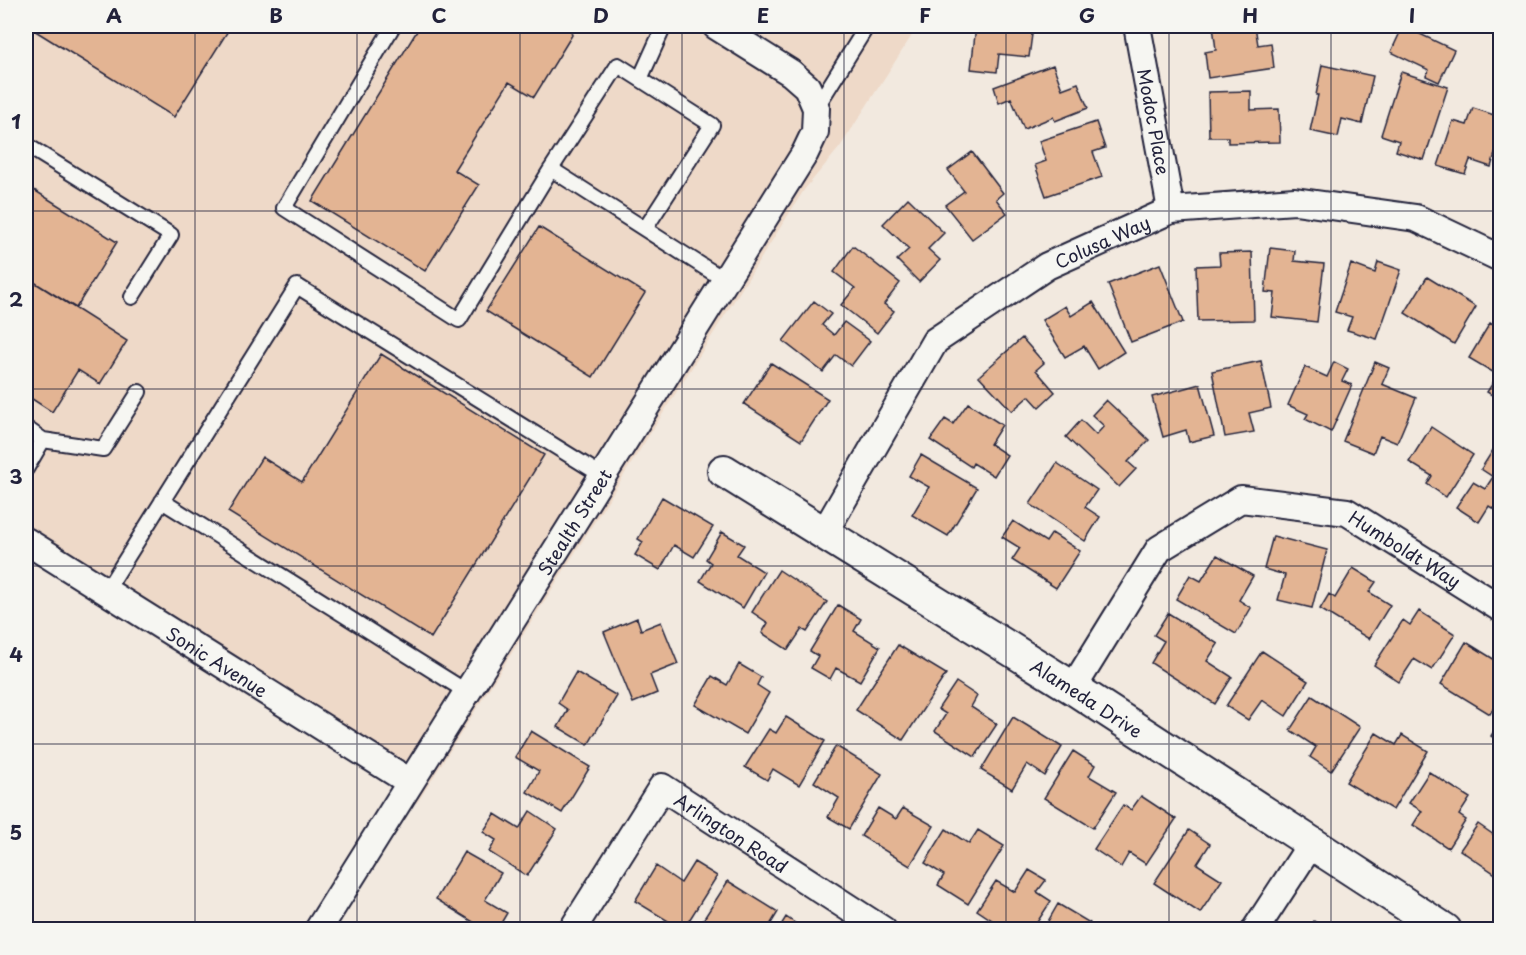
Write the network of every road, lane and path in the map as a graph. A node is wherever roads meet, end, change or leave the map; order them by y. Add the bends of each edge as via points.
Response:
1 (393, 26) edge
2 (664, 26) edge
3 (716, 26) edge
4 (867, 26) edge
5 (1138, 31) dead end
6 (640, 79) junction
7 (816, 108) junction
8 (26, 145) edge
9 (551, 169) junction
10 (1172, 210) junction
11 (645, 229) junction
12 (1500, 258) edge
13 (725, 280) junction
14 (132, 297) dead end
15 (139, 392) dead end
16 (26, 428) edge
17 (43, 440) junction
18 (26, 469) edge
19 (724, 471) dead end
20 (603, 476) junction
21 (162, 501) junction
22 (824, 533) junction
23 (26, 541) edge
24 (106, 591) junction
25 (1500, 608) edge
26 (1072, 688) junction
27 (467, 692) junction
28 (410, 783) junction
29 (1311, 844) junction
30 (318, 930) edge
31 (572, 930) edge
32 (883, 930) edge
33 (1255, 930) edge
34 (1445, 930) edge

1 - 9 lane via 284,208 459,320
2 - 6 lane
3 - 7 street via 791,73 807,87
4 - 7 lane
5 - 10 street, Modoc Place
6 - 9 lane via 618,65
6 - 11 lane via 712,125
7 - 13 street, Stealth Street via 815,132 805,153
8 - 14 lane via 171,235
9 - 11 lane
10 - 12 street, Colusa Way via 1294,201 1416,218
10 - 22 street, Colusa Way via 1047,266 935,340
11 - 13 lane
13 - 20 street, Stealth Street
15 - 17 lane via 103,449
16 - 17 lane
17 - 18 lane
19 - 22 street, Alameda Drive
20 - 21 lane via 297,286
20 - 27 street, Stealth Street
21 - 24 lane
21 - 27 lane
22 - 26 street, Alameda Drive
23 - 24 street, Sonic Avenue
24 - 28 street, Sonic Avenue
25 - 26 street, Humboldt Way via 1347,512 1241,499 1159,549
26 - 29 street, Alameda Drive
27 - 28 street, Stealth Street
28 - 30 street, Stealth Street
29 - 33 street
29 - 34 street, Alameda Drive
31 - 32 street, Arlington Road via 662,787

